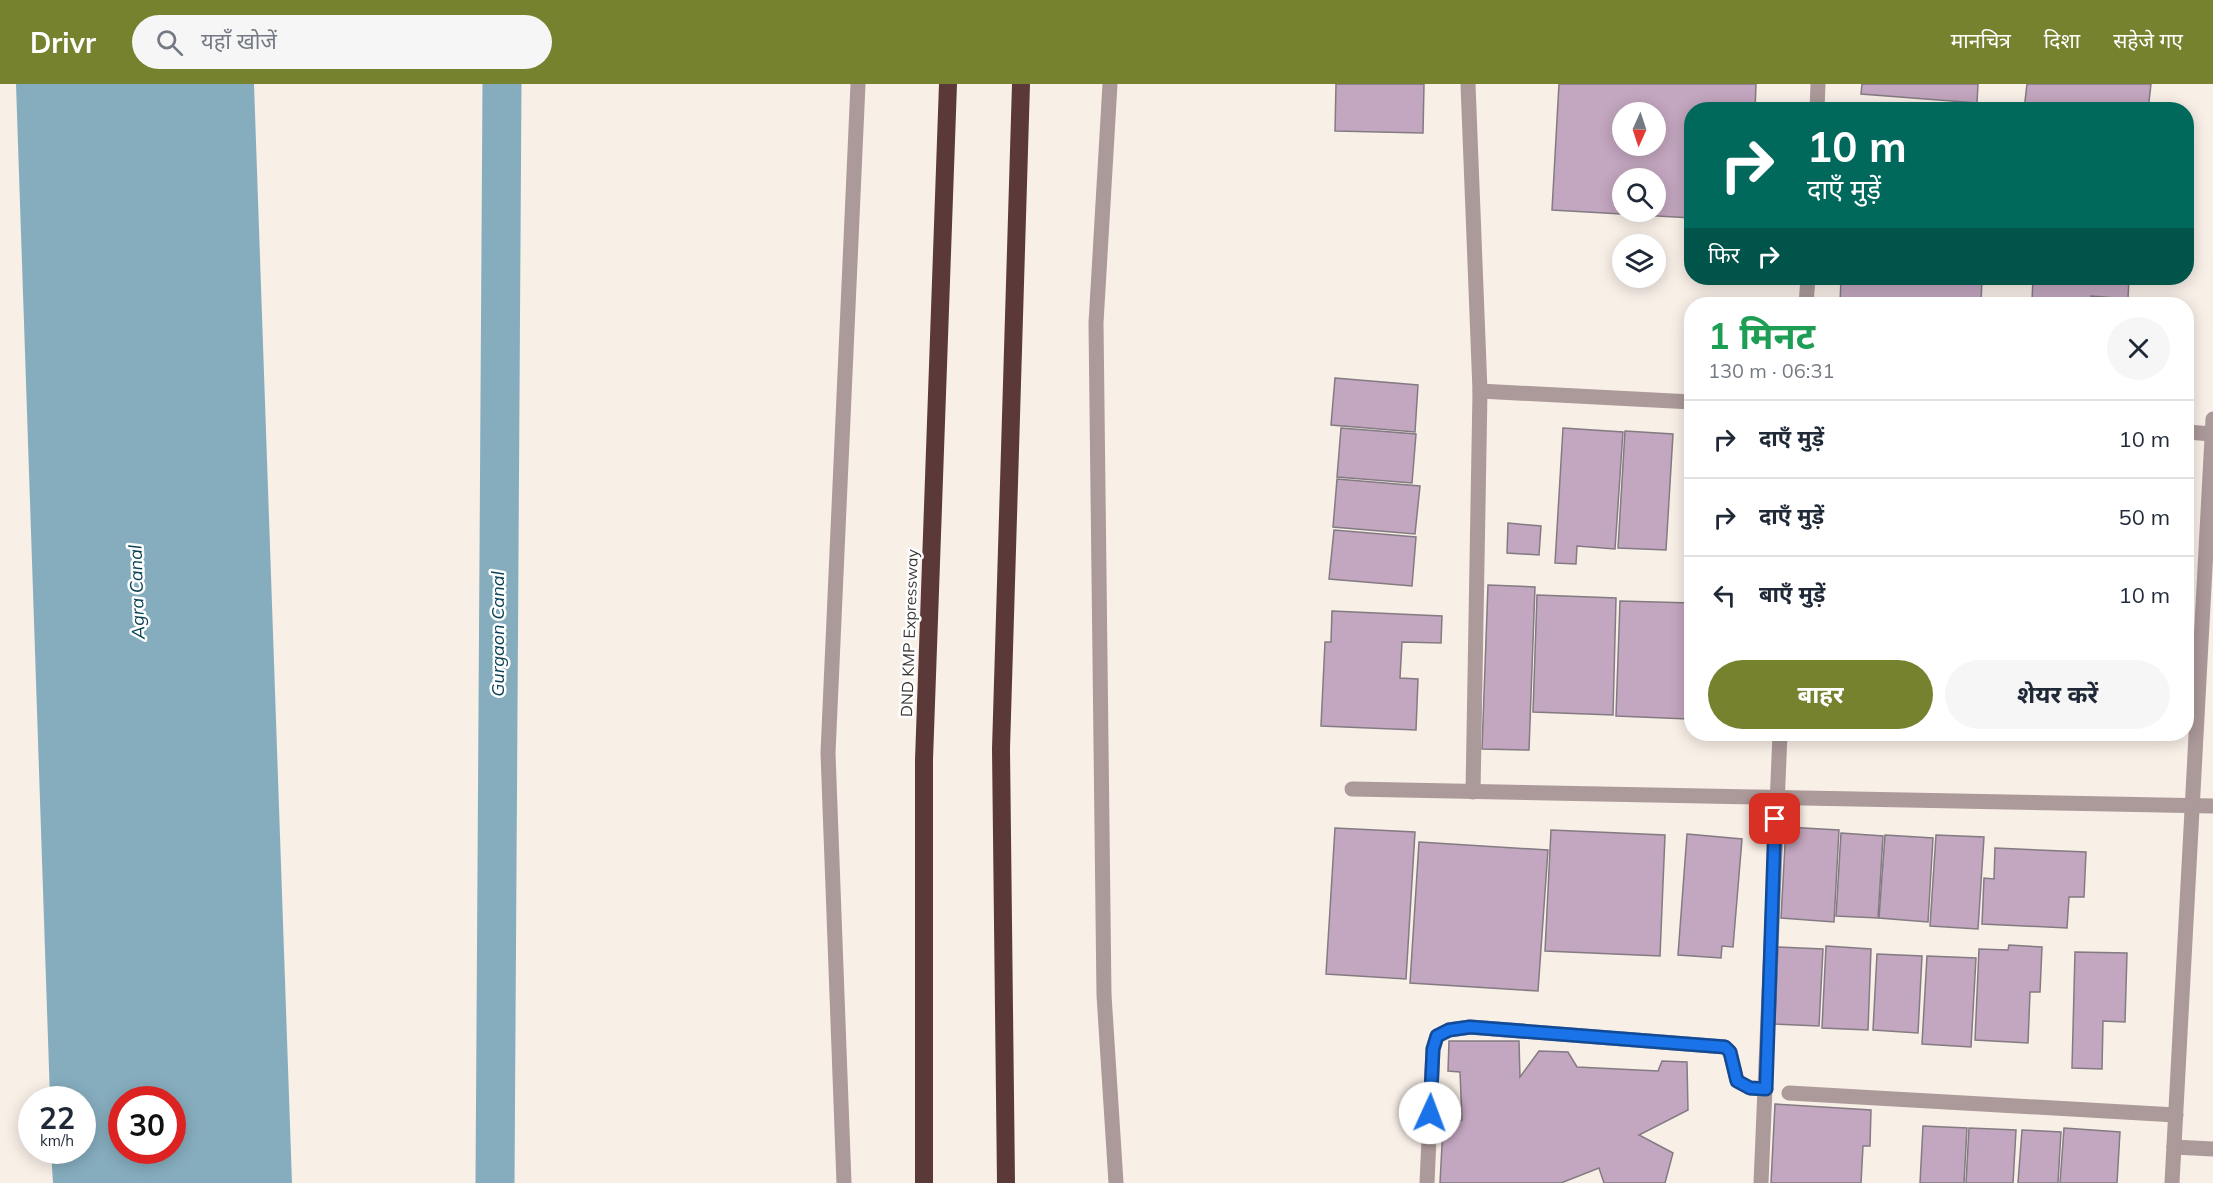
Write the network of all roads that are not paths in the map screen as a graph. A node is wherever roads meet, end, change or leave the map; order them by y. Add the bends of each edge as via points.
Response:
1 (858, 84) edge
2 (948, 84) edge
3 (1021, 84) edge
4 (1110, 84) edge
5 (1468, 84) edge
6 (1818, 84) edge
7 (1817, 102) edge
8 (1480, 391) junction
9 (1684, 402) edge
10 (2213, 419) edge
11 (2194, 433) edge
12 (2212, 434) edge
13 (1780, 741) edge
14 (1352, 789) dead end
15 (1473, 792) junction
16 (1776, 797) junction
17 (2192, 805) junction
18 (2213, 806) edge
19 (1766, 1089) junction
20 (1789, 1093) dead end
21 (2176, 1115) junction
22 (2174, 1147) junction
23 (2213, 1149) edge
24 (924, 1175) edge
25 (844, 1183) edge
26 (1006, 1183) edge
27 (1116, 1183) edge
28 (1427, 1183) edge
29 (1761, 1183) edge
30 (2172, 1183) edge

1 - 25 street via 828,753
2 - 24 highway, DND KMP Expressway via 924,760
3 - 26 highway via 1000,749
4 - 27 street via 1096,335 1104,995
5 - 8 street
6 - 7 street
8 - 9 street
8 - 15 street
10 - 12 street
11 - 12 street
12 - 17 street
13 - 16 street
14 - 15 street
15 - 16 street
16 - 17 street
16 - 19 street
17 - 18 street
17 - 21 street
19 - 28 street via 1750,1088 1737,1081 1730,1052 1725,1047 1470,1027 1449,1030 1437,1036 1433,1049
19 - 29 street
20 - 21 street
21 - 22 street
22 - 23 street
22 - 30 street

